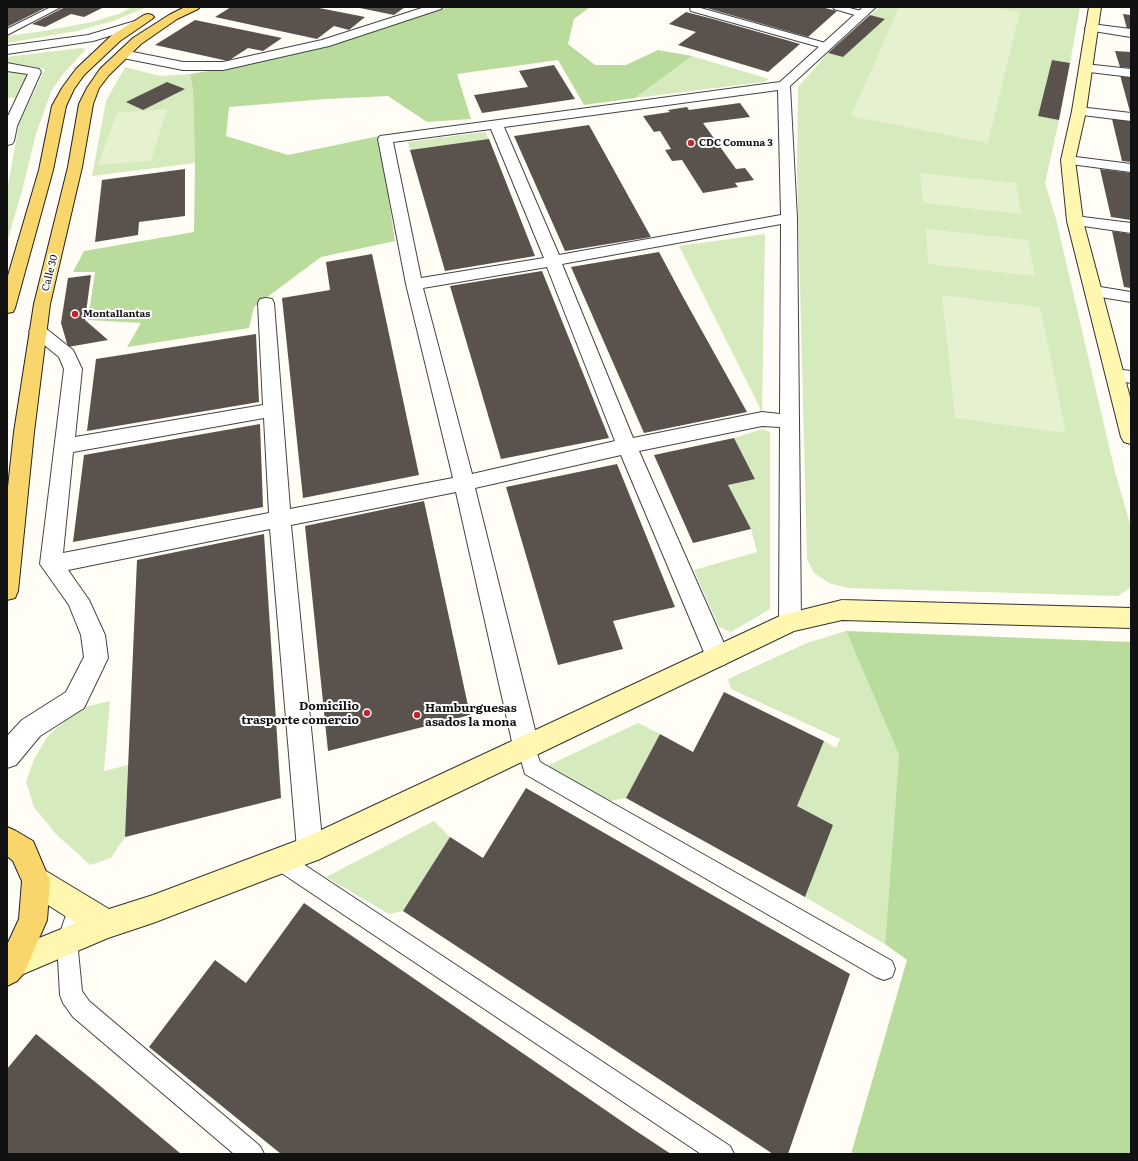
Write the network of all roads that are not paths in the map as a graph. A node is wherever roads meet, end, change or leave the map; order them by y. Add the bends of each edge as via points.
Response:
1 (57, 7) edge
2 (166, 7) edge
3 (194, 7) edge
4 (437, 7) edge
5 (837, 7) edge
6 (1095, 7) edge
7 (694, 9) dead end
8 (866, 10) edge
9 (135, 25) junction
10 (1091, 28) junction
11 (7, 32) edge
12 (1131, 33) edge
13 (826, 46) junction
14 (7, 50) edge
15 (123, 54) junction
16 (7, 67) edge
17 (1085, 68) junction
18 (1131, 72) edge
19 (784, 85) junction
20 (1079, 111) junction
21 (1131, 117) edge
22 (496, 124) junction
23 (8, 127) edge
24 (7, 141) edge
25 (1068, 160) junction
26 (1131, 168) edge
27 (789, 218) junction
28 (1075, 221) junction
29 (1131, 228) edge
30 (553, 262) junction
31 (414, 284) junction
32 (9, 291) edge
33 (1094, 291) junction
34 (1131, 297) edge
35 (266, 303) dead end
36 (7, 308) edge
37 (38, 331) junction
38 (1123, 376) edge
39 (273, 410) junction
40 (789, 421) junction
41 (1131, 438) edge
42 (65, 446) junction
43 (627, 446) junction
44 (464, 483) junction
45 (280, 518) junction
46 (51, 564) junction
47 (7, 591) edge
48 (1131, 618) edge
49 (790, 622) junction
50 (718, 657) junction
51 (526, 746) junction
52 (7, 756) edge
53 (7, 840) edge
54 (310, 849) junction
55 (281, 861) junction
56 (36, 881) junction
57 (78, 908) junction
58 (107, 924) junction
59 (67, 941) junction
60 (10, 967) edge
61 (884, 969) dead end
62 (252, 1154) edge
63 (722, 1154) edge

1 - 11 lane
2 - 9 main road
3 - 15 main road, Calle 30 via 156,28
4 - 15 street via 325,43 223,66 184,66
5 - 8 lane
6 - 10 street
7 - 13 lane
8 - 13 street
9 - 14 street via 89,38
9 - 32 main road via 116,38 80,72 59,106 46,170
10 - 12 street
10 - 17 street
13 - 19 street
15 - 37 main road, Calle 30 via 104,72 86,104 75,167 42,304
16 - 23 street via 35,72
17 - 18 street
17 - 20 street
19 - 22 street
19 - 27 street
20 - 21 street
20 - 25 street
22 - 30 street
22 - 31 street via 385,139
23 - 24 street
25 - 26 street
25 - 28 street
27 - 30 street
27 - 40 street
28 - 29 street
28 - 33 street
30 - 31 street
30 - 43 street
31 - 44 street
32 - 36 main road
33 - 34 street
33 - 38 street
35 - 39 street
37 - 42 street via 67,354 73,369
37 - 47 main road, Calle 30
38 - 41 street
39 - 42 street
39 - 45 street
40 - 43 street via 762,419
40 - 49 street
42 - 46 street
43 - 44 street
43 - 50 street
44 - 45 street
44 - 51 street
45 - 46 street
45 - 54 street
46 - 52 street via 78,600 93,635 96,658 75,700 31,728
48 - 49 street via 842,610
49 - 50 street
50 - 51 street
51 - 54 street
51 - 61 lane via 532,768
53 - 56 main road via 23,851
54 - 55 street
55 - 58 street
55 - 63 lane
56 - 57 street
56 - 60 main road via 33,920
57 - 58 street
57 - 59 lane
58 - 59 street
59 - 60 street
59 - 62 lane via 71,995 81,1009

